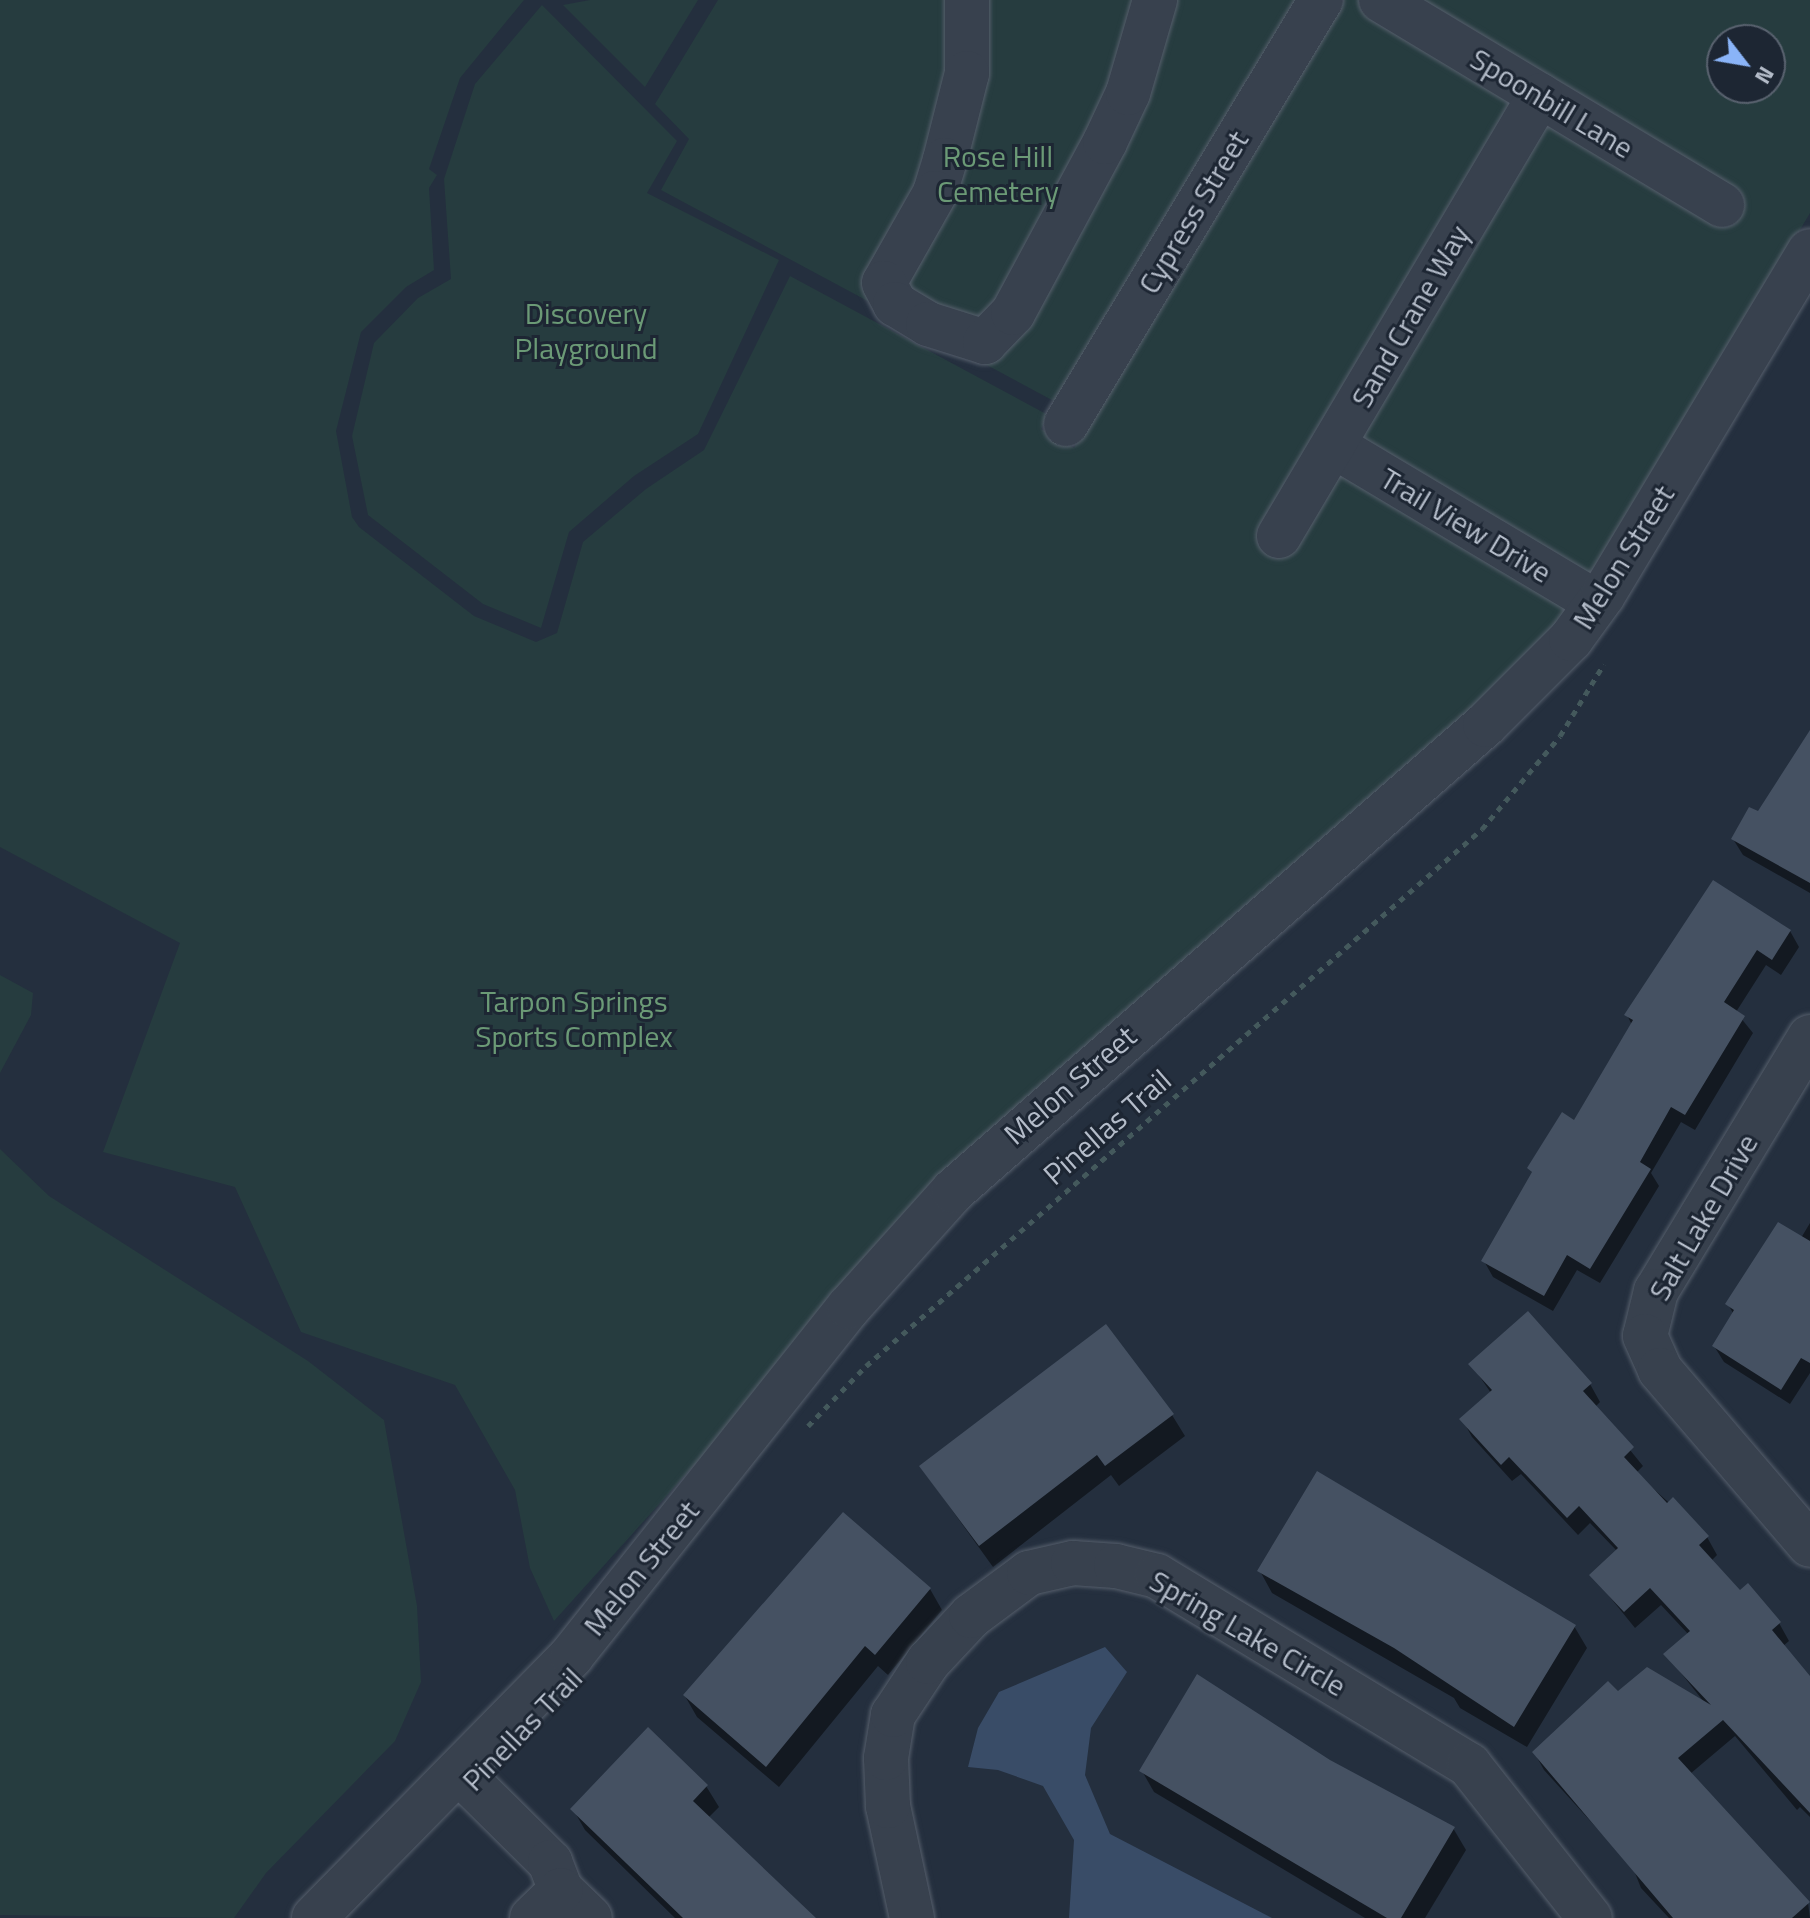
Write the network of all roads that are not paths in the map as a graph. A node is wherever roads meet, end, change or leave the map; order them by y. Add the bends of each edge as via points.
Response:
1 (967, 0) edge
2 (1155, 0) edge
3 (1321, 0) edge
4 (1381, 0) edge
5 (1540, 95) junction
6 (1722, 205) dead end
7 (1810, 251) edge
8 (1066, 424) dead end
9 (1334, 446) junction
10 (1279, 536) dead end
11 (1597, 603) junction
12 (1810, 1037) edge
13 (1810, 1545) edge
14 (449, 1784) junction
15 (561, 1909) edge
16 (314, 1918) edge
17 (912, 1918) edge
18 (1590, 1918) edge

1 - 2 street via 967,73 945,160 935,193 884,283 895,304 928,324 985,342 1013,313 1105,142 1128,93
3 - 8 street, Cypress Street
4 - 5 street, Spoonbill Lane
5 - 6 street, Spoonbill Lane
5 - 9 street, Sand Crane Way
7 - 11 street, Melon Street
9 - 10 street, Sand Crane Way
9 - 11 street, Trail View Drive
11 - 14 street, Melon Street via 1571,639 1505,708 953,1191 849,1307 572,1655
12 - 13 street, Salt Lake Drive via 1656,1291 1645,1336 1660,1370
14 - 15 street via 550,1862
14 - 16 street, Melon Street
17 - 18 street, Spring Lake Circle via 886,1782 889,1730 900,1701 937,1651 1001,1591 1042,1566 1089,1563 1141,1570 1177,1586 1469,1765

